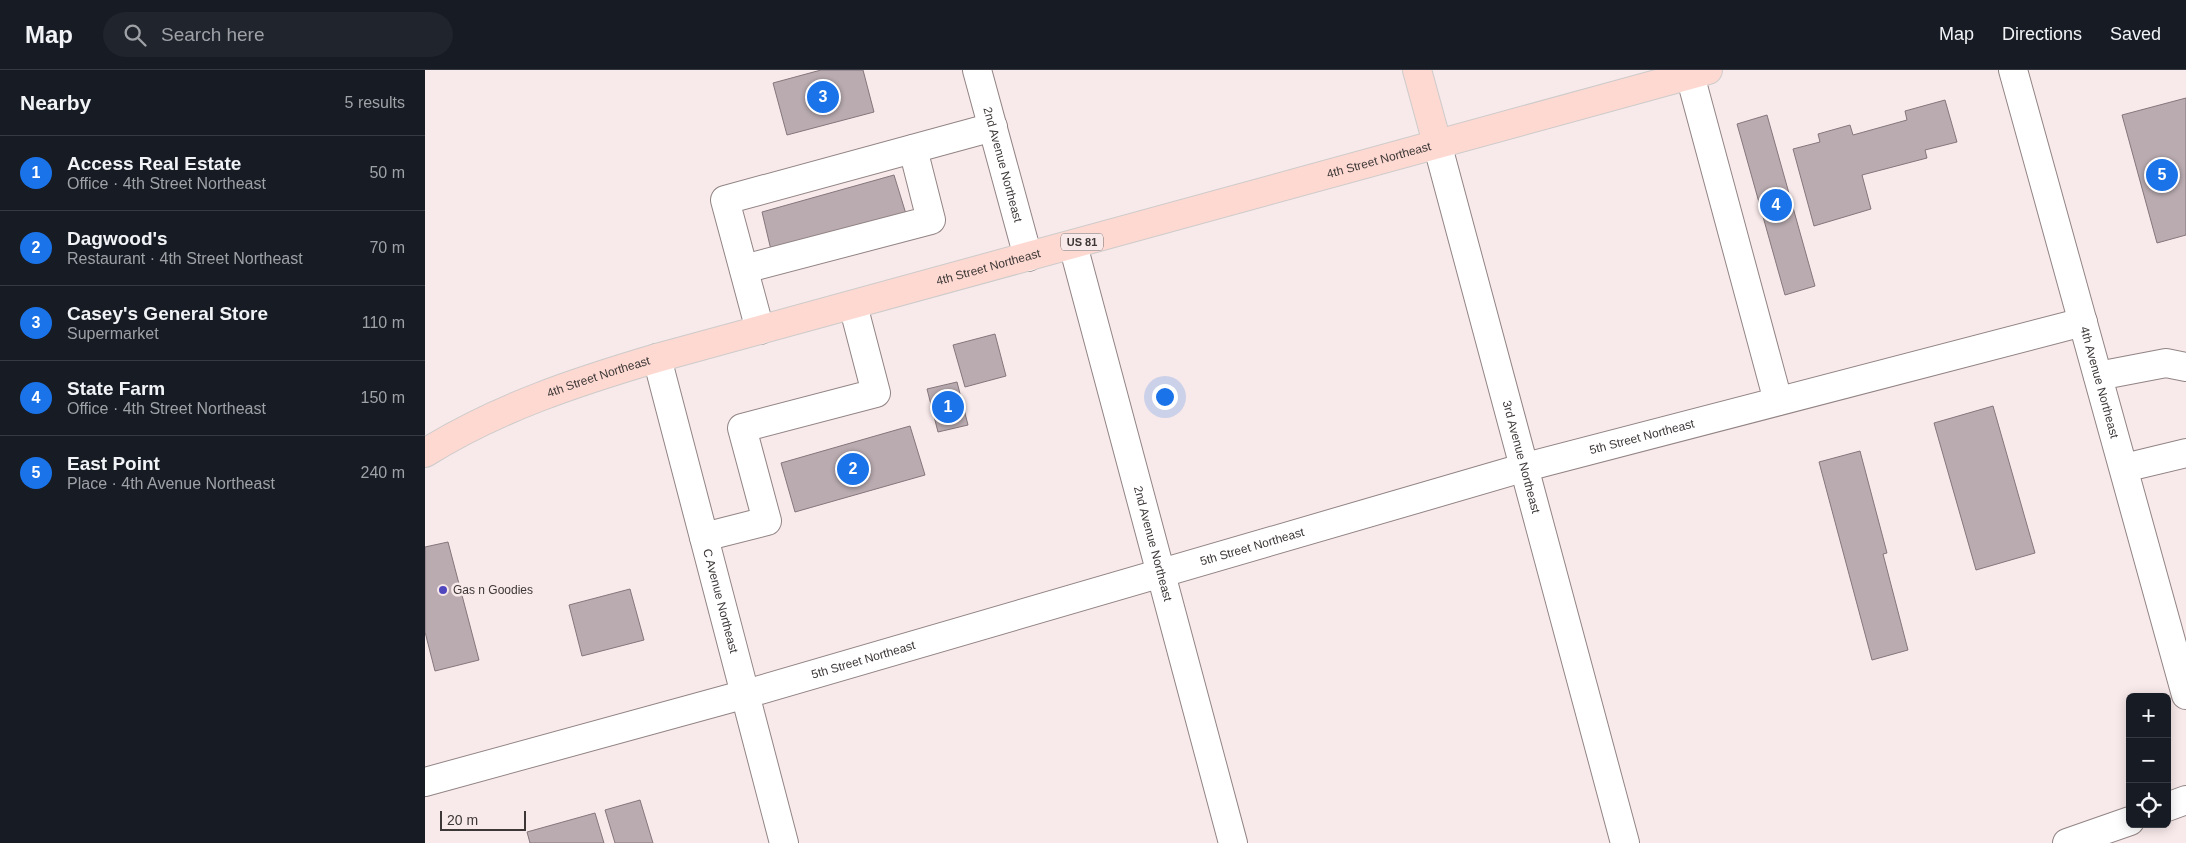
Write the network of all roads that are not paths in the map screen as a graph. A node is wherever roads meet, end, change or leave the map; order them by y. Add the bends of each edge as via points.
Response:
1 (977, 70) edge
2 (1417, 70) edge
3 (2013, 70) edge
4 (1699, 72) edge
5 (993, 128) junction
6 (1437, 143) junction
7 (913, 149) junction
8 (1073, 244) junction
9 (1028, 257) junction
10 (744, 269) junction
11 (853, 305) junction
12 (2083, 322) junction
13 (760, 330) junction
14 (657, 358) junction
15 (2186, 367) edge
16 (2098, 376) junction
17 (1778, 401) junction
18 (425, 453) edge
19 (2186, 453) edge
20 (1526, 467) junction
21 (2123, 468) junction
22 (704, 537) junction
23 (1161, 573) junction
24 (746, 694) junction
25 (2186, 695) edge
26 (425, 782) edge
27 (2186, 800) edge
28 (2171, 806) edge
29 (2126, 822) edge
30 (784, 843) edge
31 (1233, 843) edge
32 (1625, 843) edge
33 (2067, 843) edge

1 - 5 street, 2nd Avenue Northeast
2 - 6 main road, 3rd Avenue Northeast
3 - 12 street, 4th Avenue Northeast
4 - 6 main road, 4th Street Northeast / US 81
4 - 17 street
5 - 7 street
5 - 9 street, 2nd Avenue Northeast
6 - 8 main road, 4th Street Northeast / US 81
6 - 20 street, 3rd Avenue Northeast
7 - 10 street via 725,200
7 - 10 street via 931,220
8 - 9 main road, 4th Street Northeast / US 81
8 - 23 street, 2nd Avenue Northeast
9 - 11 main road, 4th Street Northeast / US 81
10 - 13 street
11 - 13 main road, 4th Street Northeast / US 81
11 - 22 street via 876,393 742,428 767,521
12 - 16 street, 4th Avenue Northeast
12 - 17 street, 5th Street Northeast
13 - 14 main road, 4th Street Northeast / US 81
14 - 18 main road, 4th Street Northeast / US 81 via 561,388 498,413
14 - 22 street, C Avenue Northeast
15 - 16 street via 2167,363
16 - 21 street, 4th Avenue Northeast
17 - 20 street, 5th Street Northeast
19 - 21 street
20 - 23 street, 5th Street Northeast
20 - 32 street, 3rd Avenue Northeast
21 - 25 street, 4th Avenue Northeast
22 - 24 street, C Avenue Northeast
23 - 24 street, 5th Street Northeast
23 - 31 street, 2nd Avenue Northeast
24 - 26 street, 5th Street Northeast
24 - 30 street, C Avenue Northeast
27 - 28 street
29 - 33 street

